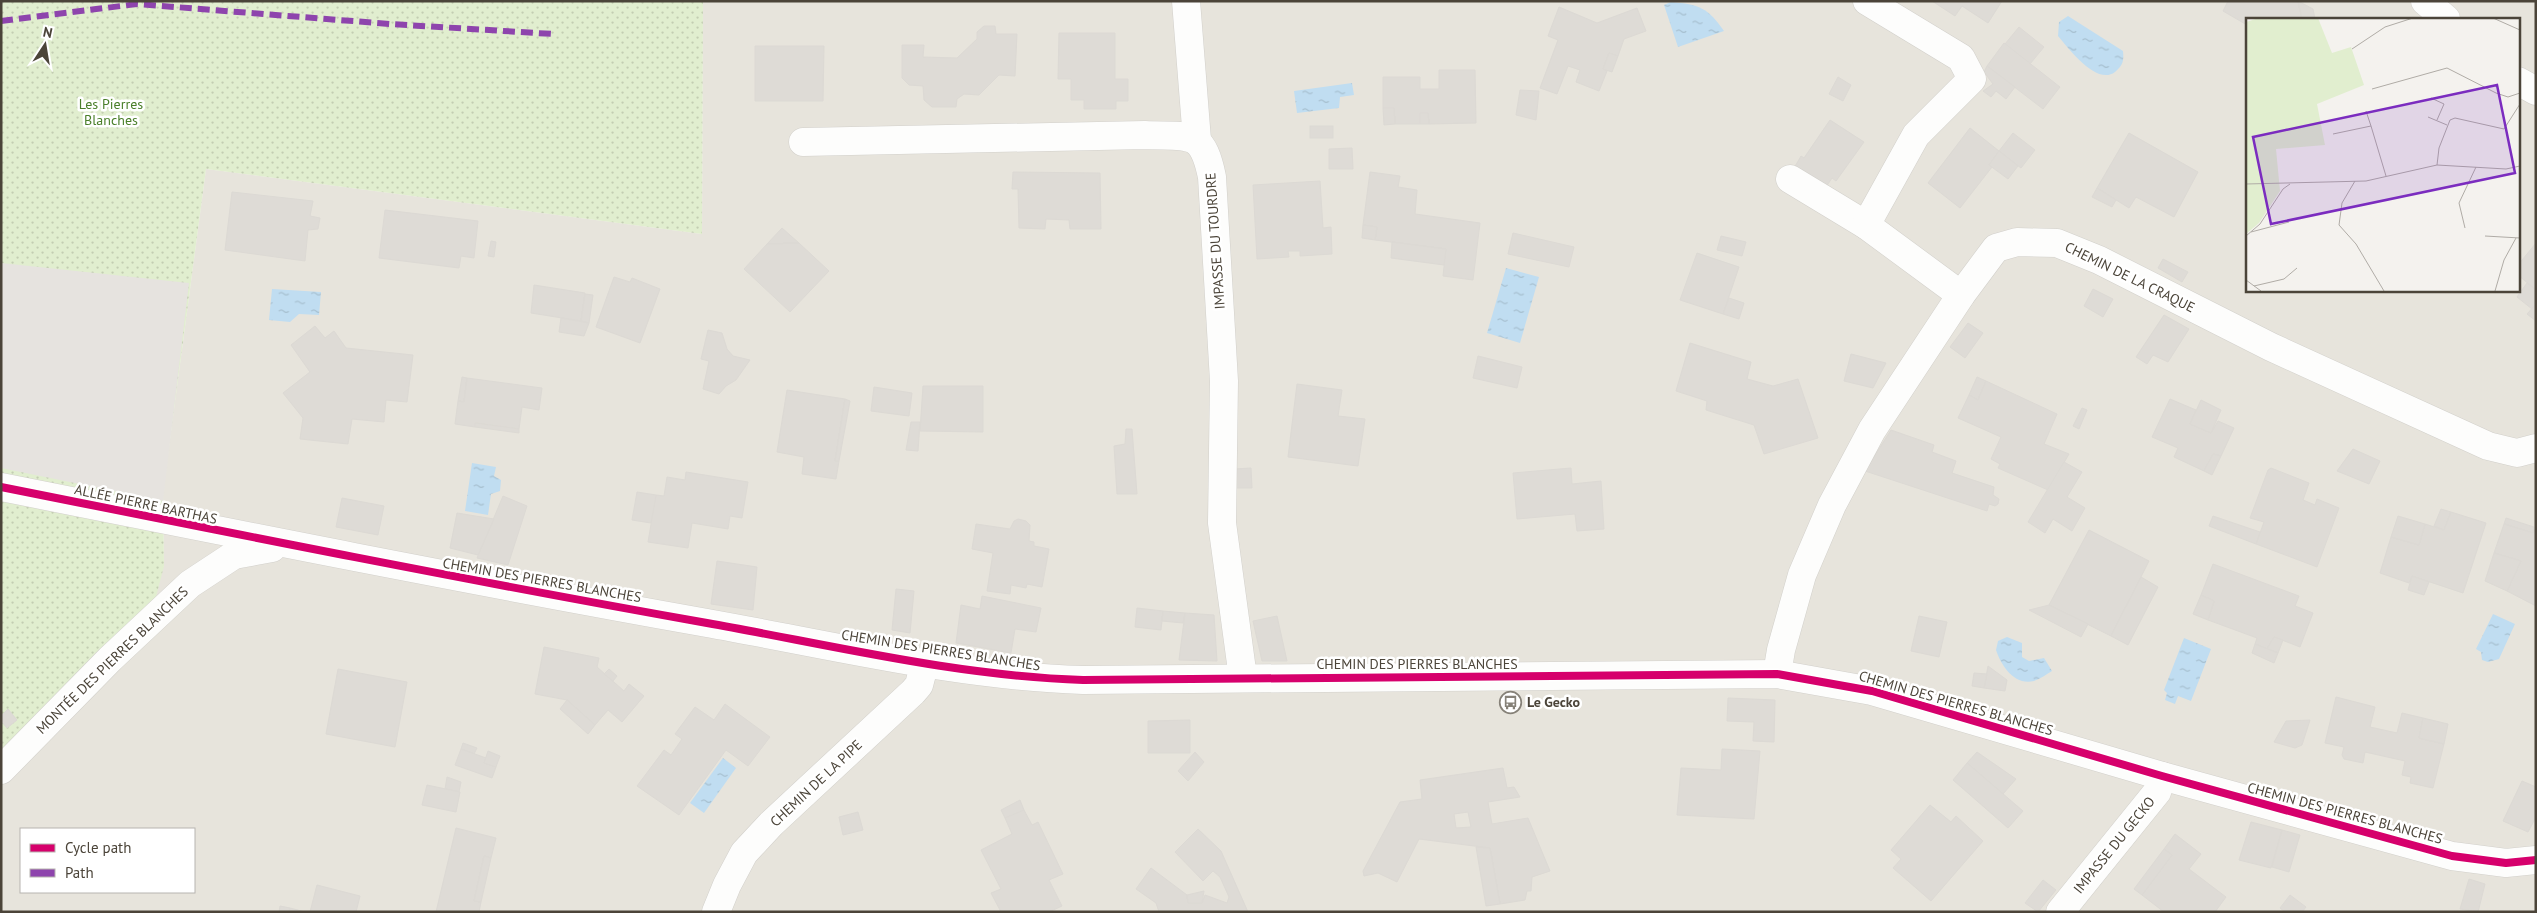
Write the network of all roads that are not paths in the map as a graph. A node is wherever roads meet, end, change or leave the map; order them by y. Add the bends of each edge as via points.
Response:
1 (1186, 1) edge
2 (1867, 1) edge
3 (2426, 1) edge
4 (2445, 18) edge
5 (2520, 82) edge
6 (2536, 91) edge
7 (1197, 140) junction
8 (803, 142) dead end
9 (1790, 179) dead end
10 (1866, 225) junction
11 (1961, 295) junction
12 (2536, 448) edge
13 (1, 487) edge
14 (286, 545) junction
15 (925, 662) junction
16 (1778, 674) junction
17 (1244, 678) junction
18 (1, 770) edge
19 (2162, 776) junction
20 (2536, 860) edge
21 (716, 912) edge
22 (2060, 912) edge

1 - 7 street
2 - 10 street via 1961,58 1972,79 1916,135
3 - 4 street
5 - 6 street
7 - 8 street via 1145,135
7 - 17 street, IMPASSE DU TOURDRE via 1208,155 1212,177 1224,380 1222,523
9 - 10 street
10 - 11 street
11 - 12 street, CHEMIN DE LA CRAQUE via 1996,248 2017,242 2057,242 2271,347 2488,446 2517,453
11 - 16 street, CHEMIN DE LA CRAQUE via 1872,430 1832,505 1802,575 1781,650
13 - 14 street, ALLÉE PIERRE BARTHAS
14 - 15 street, CHEMIN DES PIERRES BLANCHES
14 - 18 street, MONTÉE DES PIERRES BLANCHES via 234,555 190,584 110,659
15 - 17 street, CHEMIN DES PIERRES BLANCHES via 1032,678
15 - 21 street, CHEMIN DE LA PIPE via 919,685 913,692 744,853 726,885
16 - 17 street, CHEMIN DES PIERRES BLANCHES
16 - 19 street, CHEMIN DES PIERRES BLANCHES via 1872,690
19 - 20 street, CHEMIN DES PIERRES BLANCHES via 2452,856 2506,863
19 - 22 street, IMPASSE DU GECKO via 2156,792

